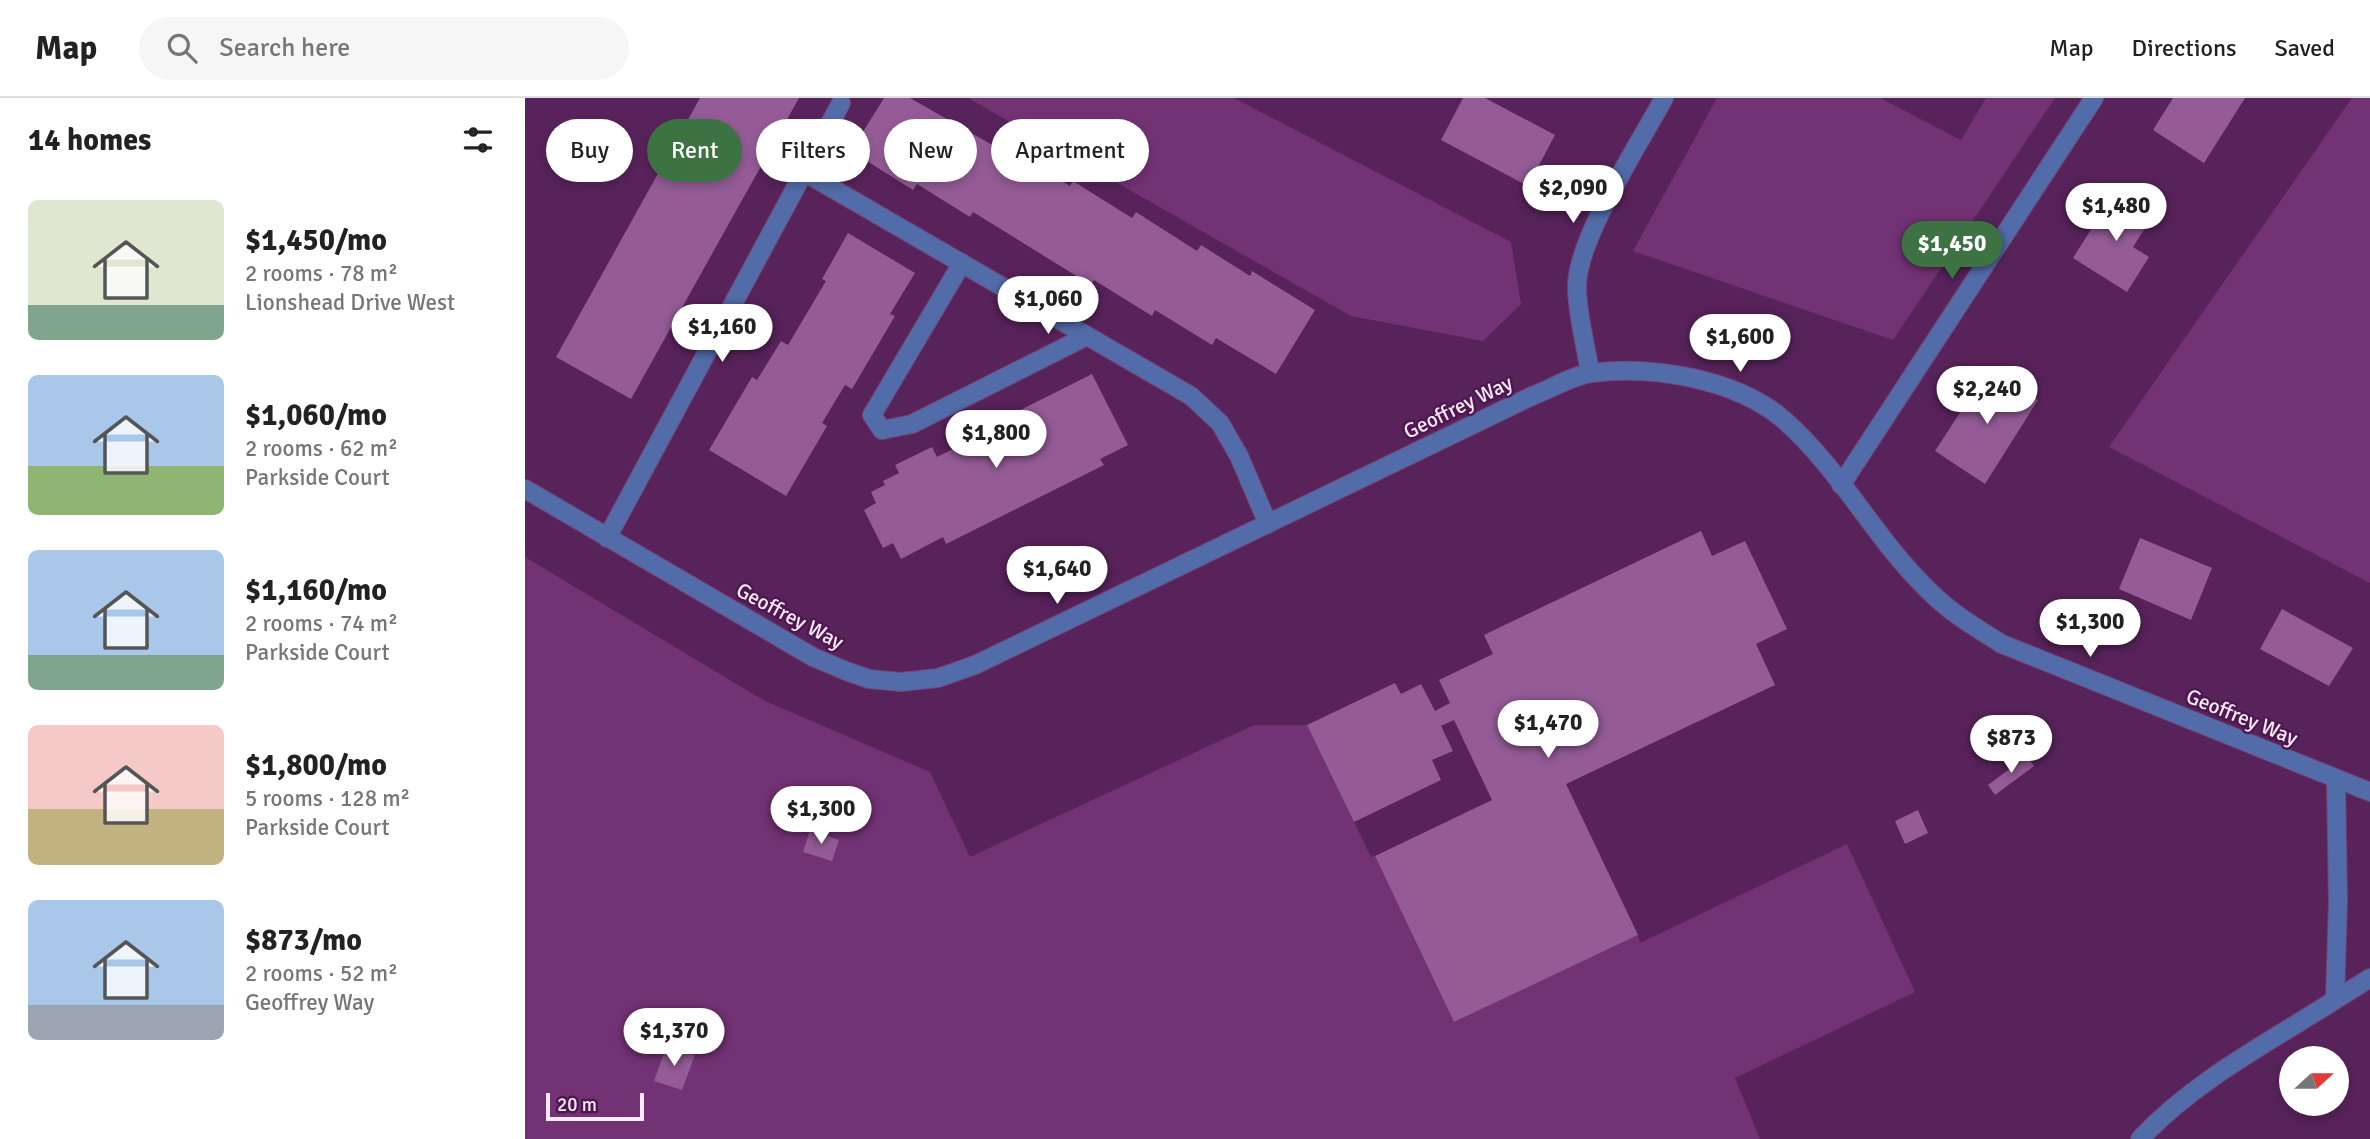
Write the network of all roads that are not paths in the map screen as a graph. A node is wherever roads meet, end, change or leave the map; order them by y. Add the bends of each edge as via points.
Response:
1 (1664, 98) edge
2 (2094, 98) edge
3 (841, 103) dead end
4 (832, 119) edge
5 (799, 182) edge
6 (821, 182) edge
7 (962, 263) junction
8 (1087, 336) junction
9 (1590, 373) junction
10 (1841, 485) junction
11 (525, 489) edge
12 (1268, 524) junction
13 (607, 538) junction
14 (2336, 780) junction
15 (2370, 792) edge
16 (2370, 978) edge
17 (2335, 1000) junction
18 (2140, 1139) edge

1 - 9 street via 1580,260 1577,288
2 - 10 street
3 - 4 street
5 - 13 street
6 - 7 street
7 - 8 street
7 - 8 street via 872,415 882,430 912,424
8 - 12 street via 1191,396 1220,423
9 - 10 street, Geoffrey Way via 1681,373 1725,388 1783,419
9 - 12 street, Geoffrey Way via 1532,396
10 - 14 street, Geoffrey Way via 1927,590 1961,620 2002,643
11 - 13 street, Geoffrey Way
12 - 13 street, Geoffrey Way via 975,665 938,678 901,682 869,678 813,657
14 - 15 street, Geoffrey Way
14 - 17 street
16 - 17 street
17 - 18 street via 2202,1084

